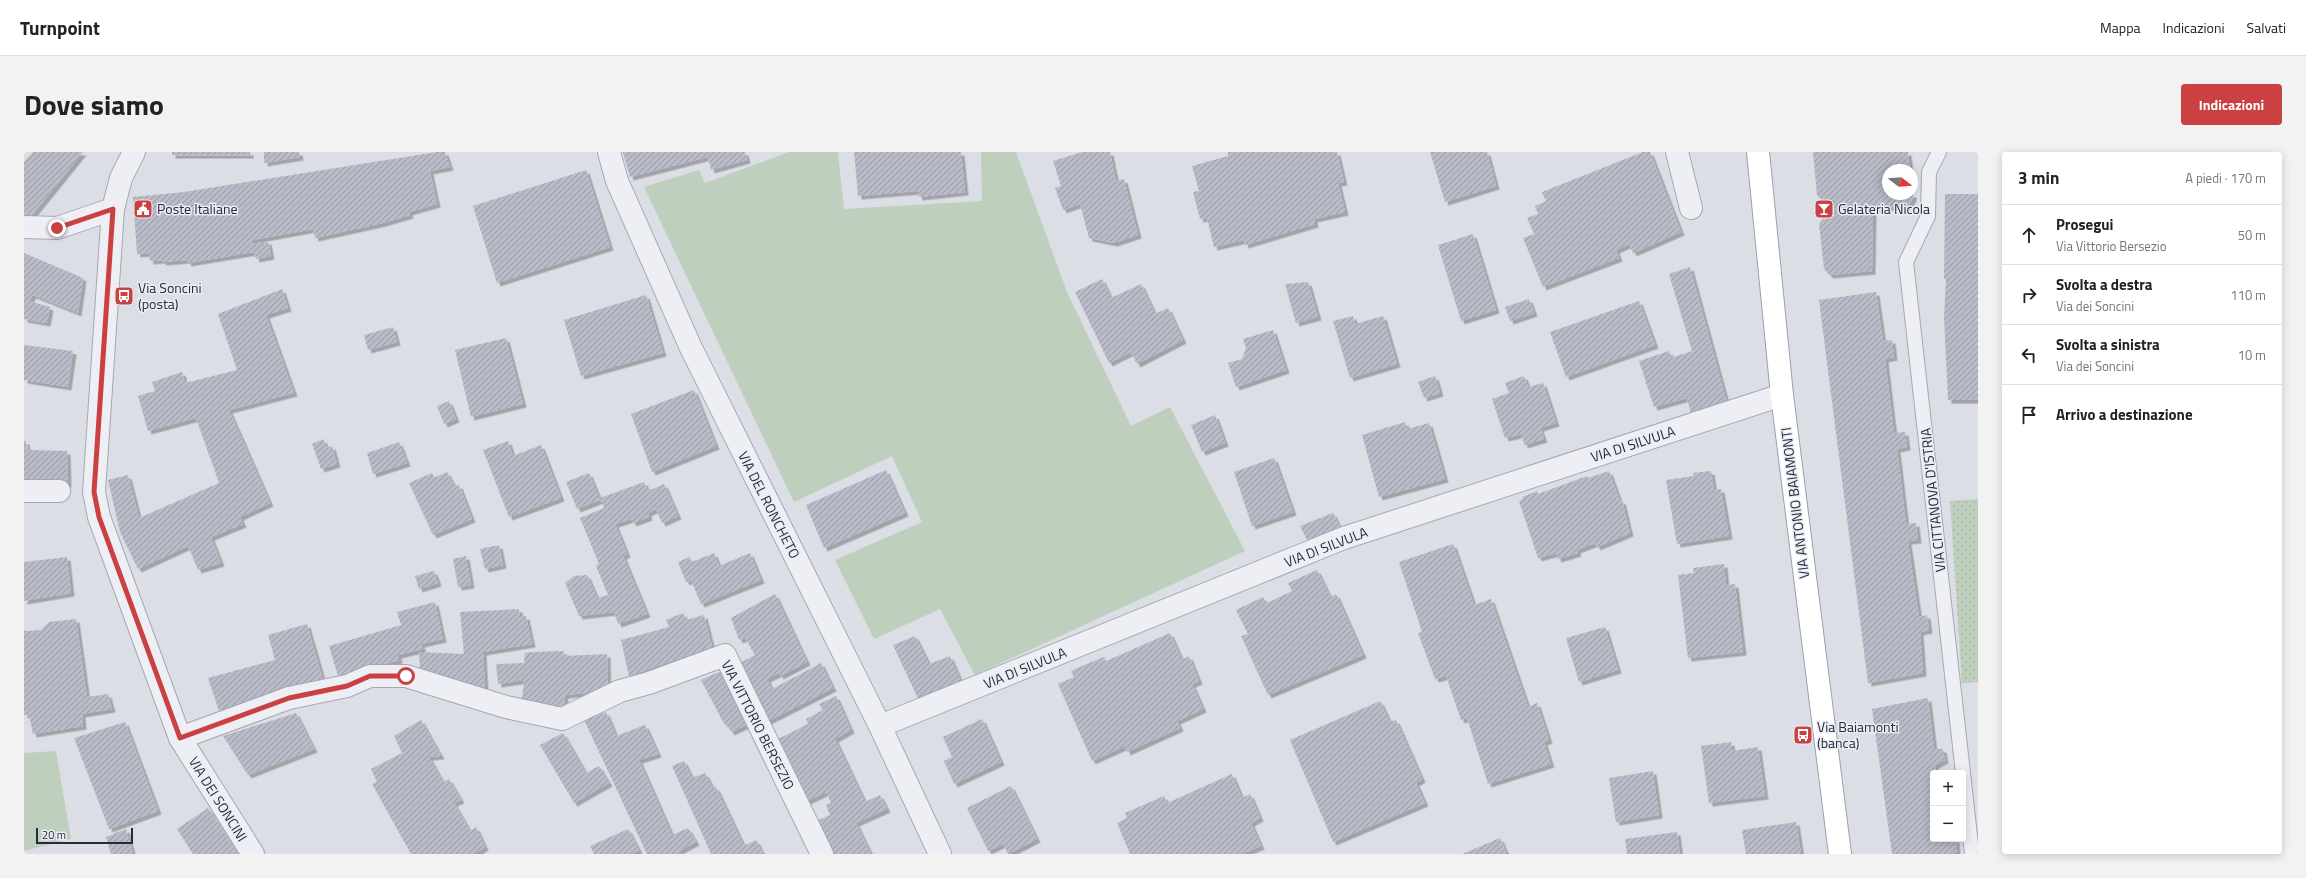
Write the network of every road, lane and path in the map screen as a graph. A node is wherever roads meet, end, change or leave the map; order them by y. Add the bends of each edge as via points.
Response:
1 (134, 152) edge
2 (609, 152) edge
3 (1677, 152) edge
4 (1758, 152) edge
5 (1938, 152) edge
6 (1691, 208) dead end
7 (113, 209) junction
8 (26, 227) edge
9 (1782, 395) junction
10 (24, 491) edge
11 (59, 491) dead end
12 (880, 726) junction
13 (180, 738) junction
14 (253, 854) edge
15 (822, 854) edge
16 (940, 854) edge
17 (1840, 854) edge
18 (1972, 854) edge

1 - 7 street, VIA DEI SONCINI via 121,178
2 - 12 street, VIA DEL RONCHETO via 617,182 690,348
3 - 6 street
4 - 9 main road, VIA ANTONIO BAIAMONTI
5 - 18 lane, VIA CITTANOVA D'ISTRIA via 1929,172 1928,216 1906,262
7 - 8 street via 57,228
7 - 13 street, VIA DEI SONCINI via 94,492 99,517
9 - 12 street, VIA DI SILVULA via 1344,538
9 - 17 main road, VIA ANTONIO BAIAMONTI
10 - 11 street
12 - 16 street, VIA DEL RONCHETO
13 - 14 street, VIA DEI SONCINI
13 - 15 street, VIA VITTORIO BERSEZIO via 289,698 347,686 370,676 406,676 506,707 562,719 620,690 649,683 725,655

